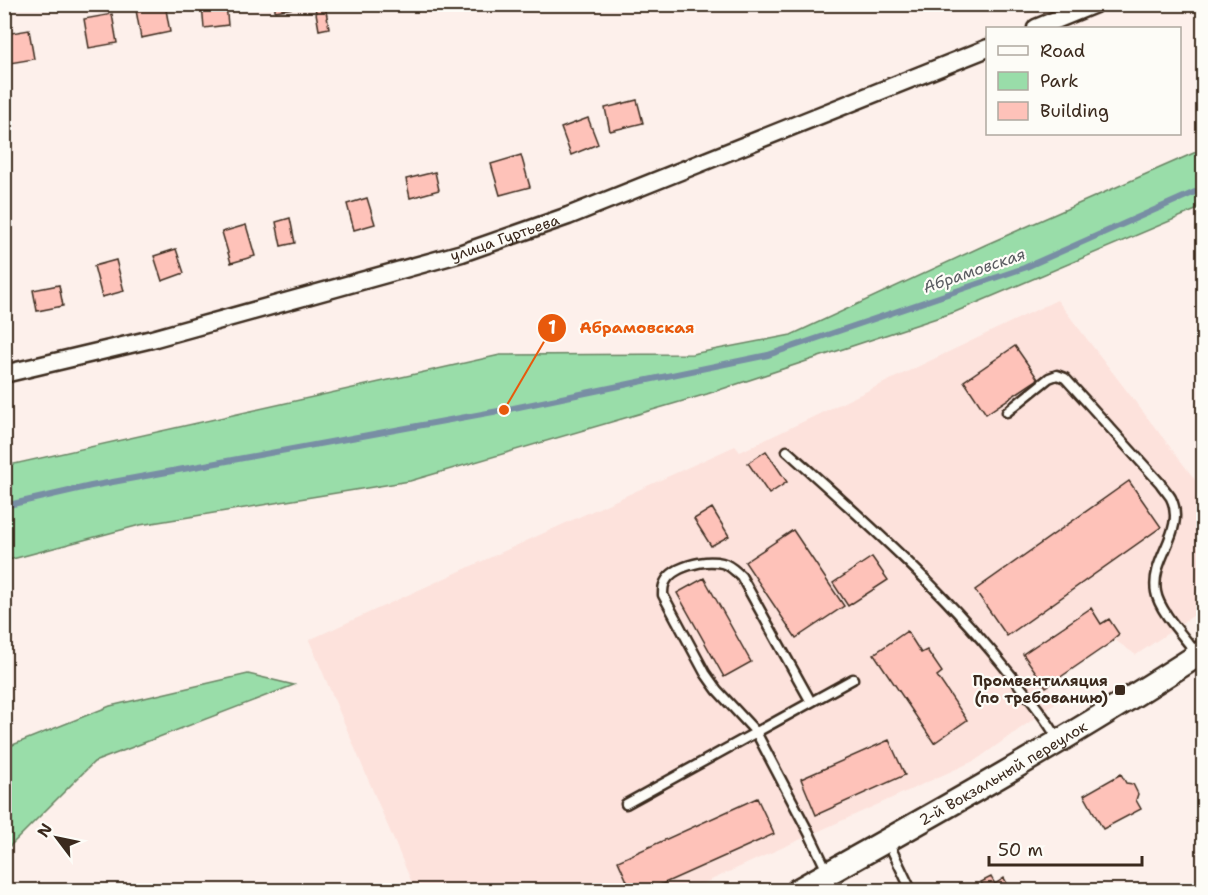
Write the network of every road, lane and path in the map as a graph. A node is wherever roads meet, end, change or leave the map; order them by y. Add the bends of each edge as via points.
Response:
1 (1095, 4) edge
2 (1038, 27) edge
3 (986, 48) edge
4 (4, 374) edge
5 (1007, 412) dead end
6 (788, 451) dead end
7 (1202, 652) edge
8 (853, 679) dead end
9 (811, 702) junction
10 (756, 732) junction
11 (1059, 741) junction
12 (626, 804) dead end
13 (888, 841) junction
14 (828, 874) junction
15 (798, 891) edge
16 (911, 891) edge

1 - 2 street
3 - 4 street, улица Гуртьева via 568,216 462,253 163,336
5 - 7 lane via 1049,378 1065,378 1160,483 1171,498 1175,516 1174,530 1159,561 1156,594 1162,607
6 - 11 lane via 951,604 1042,713
7 - 11 street, 2-й Вокзальный переулок
8 - 9 lane
9 - 10 lane
9 - 10 lane via 741,576 722,563 690,565 672,574 664,584 663,595 705,673
10 - 12 lane
10 - 14 lane
11 - 13 street, 2-й Вокзальный переулок
13 - 14 street, 2-й Вокзальный переулок
13 - 16 lane
14 - 15 street, 2-й Вокзальный переулок

